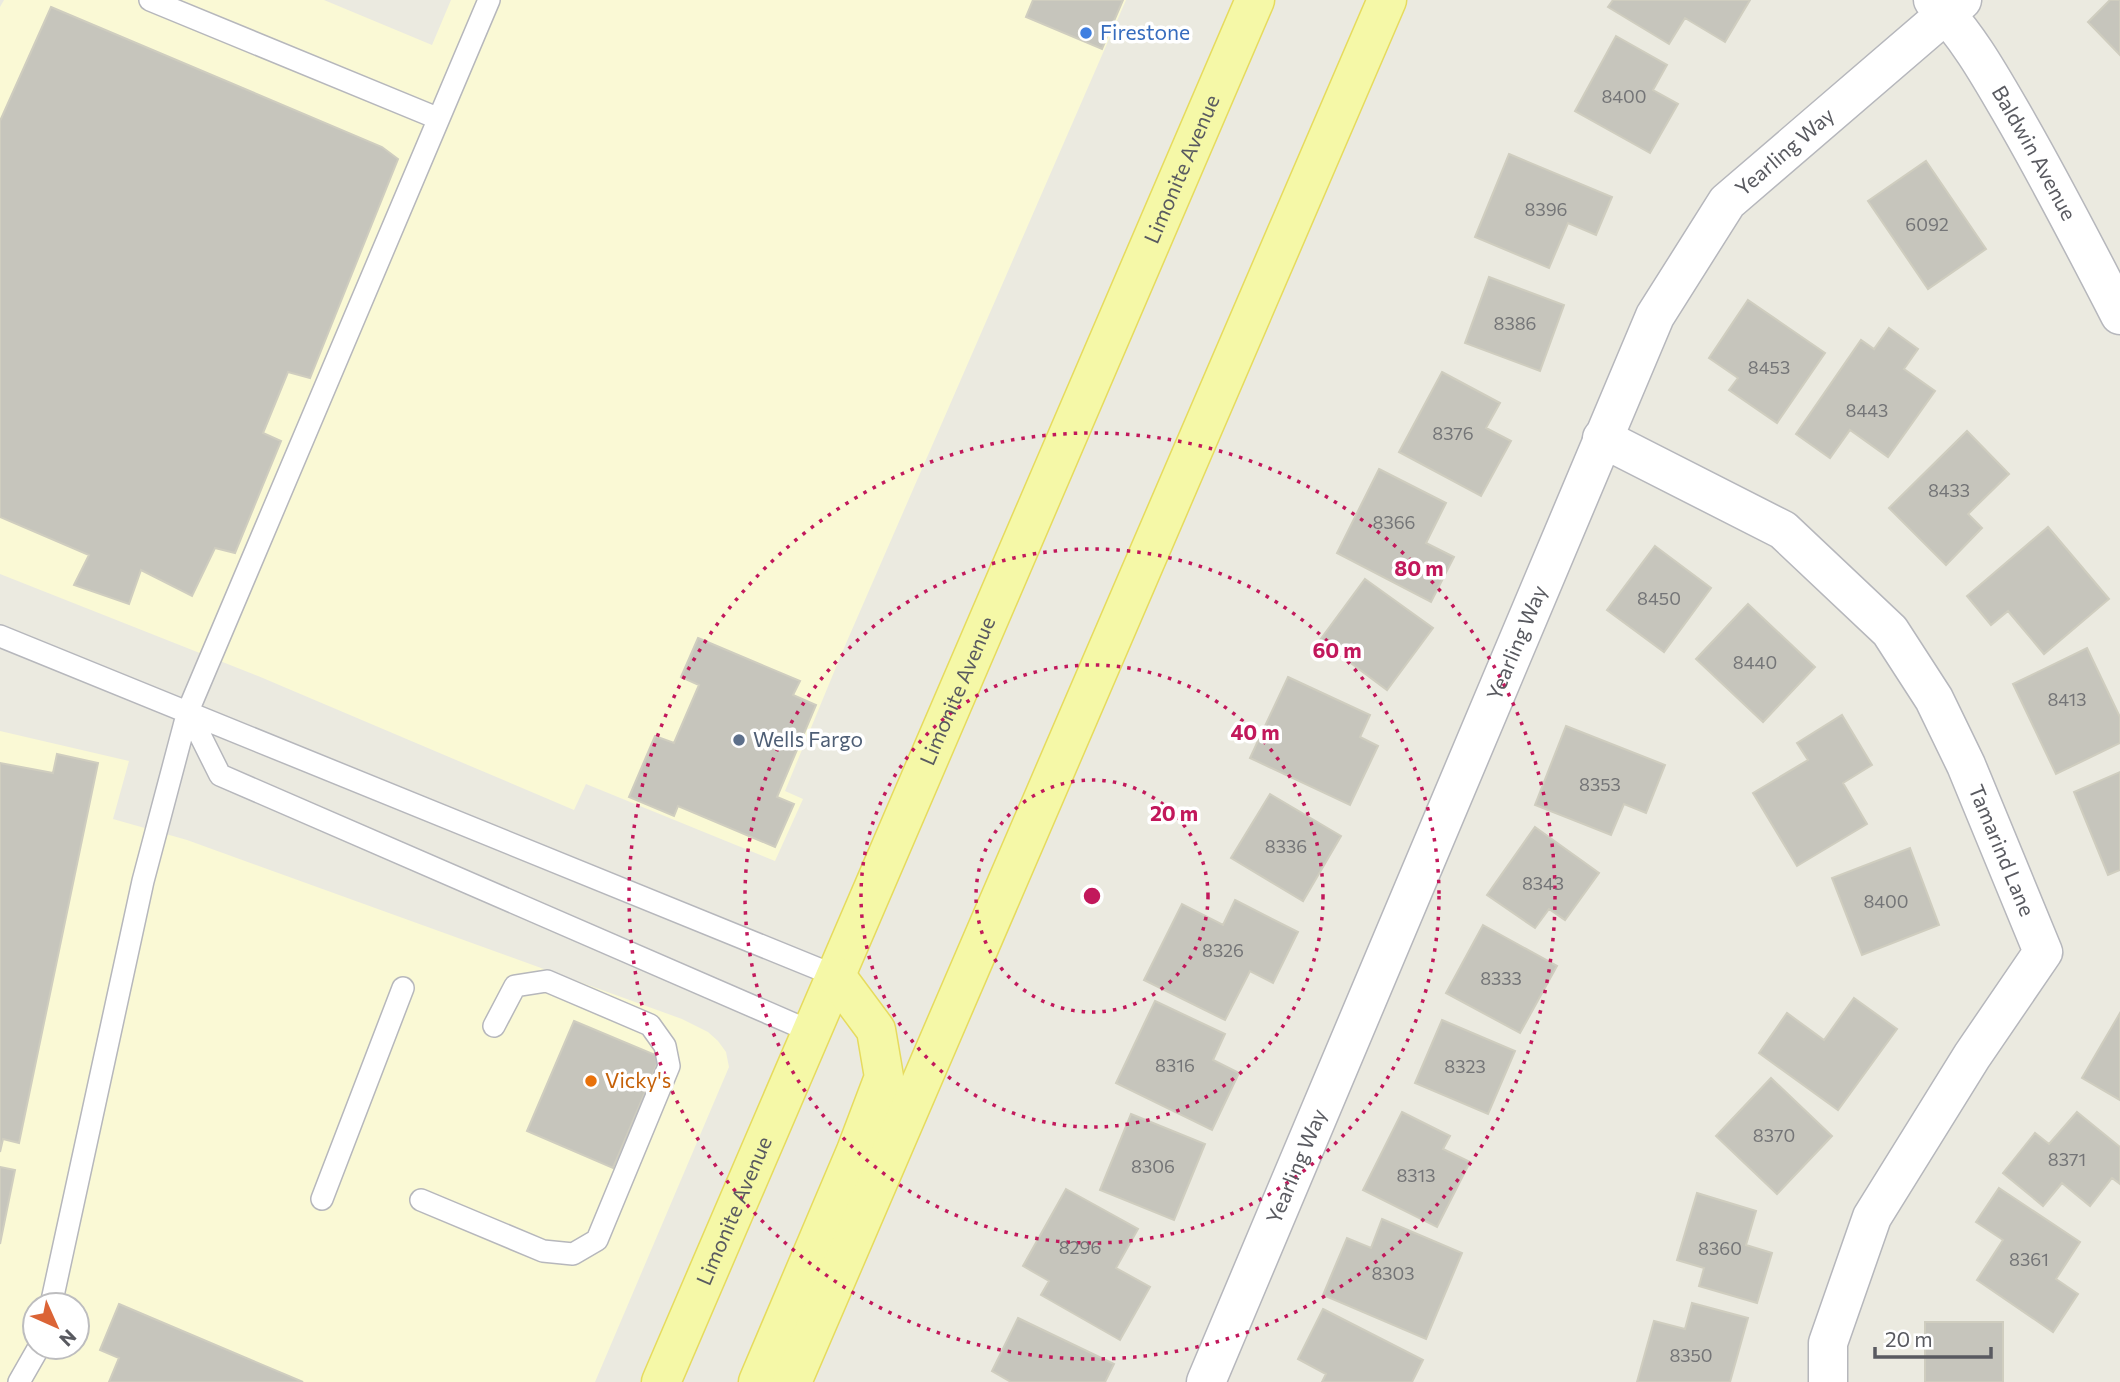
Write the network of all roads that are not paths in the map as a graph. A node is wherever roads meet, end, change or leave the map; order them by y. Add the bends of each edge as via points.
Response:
1 (150, 0) edge
2 (489, 0) edge
3 (1255, 0) edge
4 (1387, 0) edge
5 (1947, 5) edge
6 (437, 118) junction
7 (2120, 315) edge
8 (1602, 438) junction
9 (0, 636) edge
10 (188, 711) junction
11 (836, 976) junction
12 (403, 988) dead end
13 (494, 1026) dead end
14 (812, 1032) junction
15 (322, 1199) dead end
16 (421, 1200) dead end
17 (54, 1291) edge
18 (31, 1361) edge
19 (19, 1382) edge
20 (661, 1382) edge
21 (758, 1382) edge
22 (792, 1382) edge
23 (1206, 1382) edge
24 (1828, 1382) edge

1 - 6 lane
2 - 6 lane
3 - 11 main road, Limonite Avenue
4 - 22 main road
5 - 7 street, Baldwin Avenue via 2035,154
5 - 8 street, Yearling Way via 1727,202 1655,316
6 - 10 lane
8 - 23 street, Yearling Way
8 - 24 street, Tamarind Lane via 1783,530 1890,631 1934,699 1966,765 2043,952 1872,1217 1828,1343
9 - 10 lane
10 - 11 lane
10 - 14 lane via 220,775
10 - 17 lane via 143,881
11 - 14 main road, Limonite Avenue
11 - 21 main road via 876,1030 884,1077
12 - 15 lane
13 - 16 lane via 515,986 547,981 650,1025 665,1046 669,1066 597,1240 573,1254 543,1251
14 - 20 main road, Limonite Avenue
18 - 19 lane

